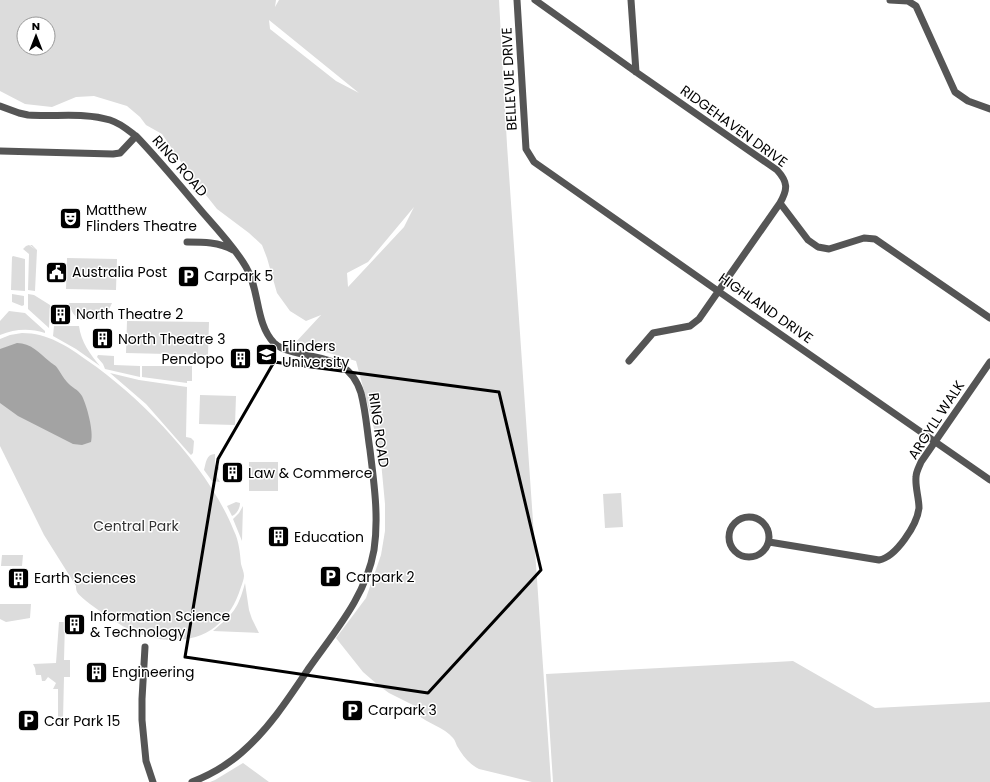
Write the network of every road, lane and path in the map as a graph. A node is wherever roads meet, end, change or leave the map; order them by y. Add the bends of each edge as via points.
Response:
1 (517, 0) edge
2 (535, 0) edge
3 (631, 0) edge
4 (890, 0) edge
5 (636, 72) junction
6 (0, 106) edge
7 (990, 109) edge
8 (136, 136) junction
9 (0, 151) edge
10 (529, 155) joint
11 (780, 203) junction
12 (187, 242) dead end
13 (236, 252) junction
14 (718, 291) junction
15 (990, 318) edge
16 (629, 362) dead end
17 (990, 362) edge
18 (935, 441) junction
19 (990, 480) edge
20 (769, 542) junction
21 (145, 647) dead end
22 (153, 782) edge
23 (192, 782) edge

1 - 10 street, BELLEVUE DRIVE via 526,149
2 - 5 street, RIDGEHAVEN DRIVE
3 - 5 street
4 - 7 street via 908,1 916,6 955,92 968,101
5 - 11 street, RIDGEHAVEN DRIVE via 777,170 784,177 786,186 785,195
6 - 8 street, RING ROAD via 28,115 110,120
8 - 9 street via 120,153 113,154
8 - 13 street, RING ROAD
10 - 14 street, HIGHLAND DRIVE via 534,162
11 - 14 street, RIDGEHAVEN DRIVE
11 - 15 street via 808,240 818,247 829,249 864,238 875,239
12 - 13 street via 226,246
13 - 23 street, RING ROAD via 250,273 264,327 274,343 287,350 334,362 347,370 359,386 373,474 376,536 370,564 355,602 284,704 243,752 219,770
14 - 16 street, RIDGEHAVEN DRIVE via 700,319 690,326 653,333
14 - 18 street, HIGHLAND DRIVE
17 - 18 street, ARGYLL WALK
18 - 19 street, HIGHLAND DRIVE
18 - 20 street, ARGYLL WALK via 921,462 916,477 919,508 915,521 898,549 886,559
20 - 20 street via 756,557 742,557 731,548 728,535 730,528 739,519 752,517 759,519 768,528
21 - 22 street via 142,720 146,761

